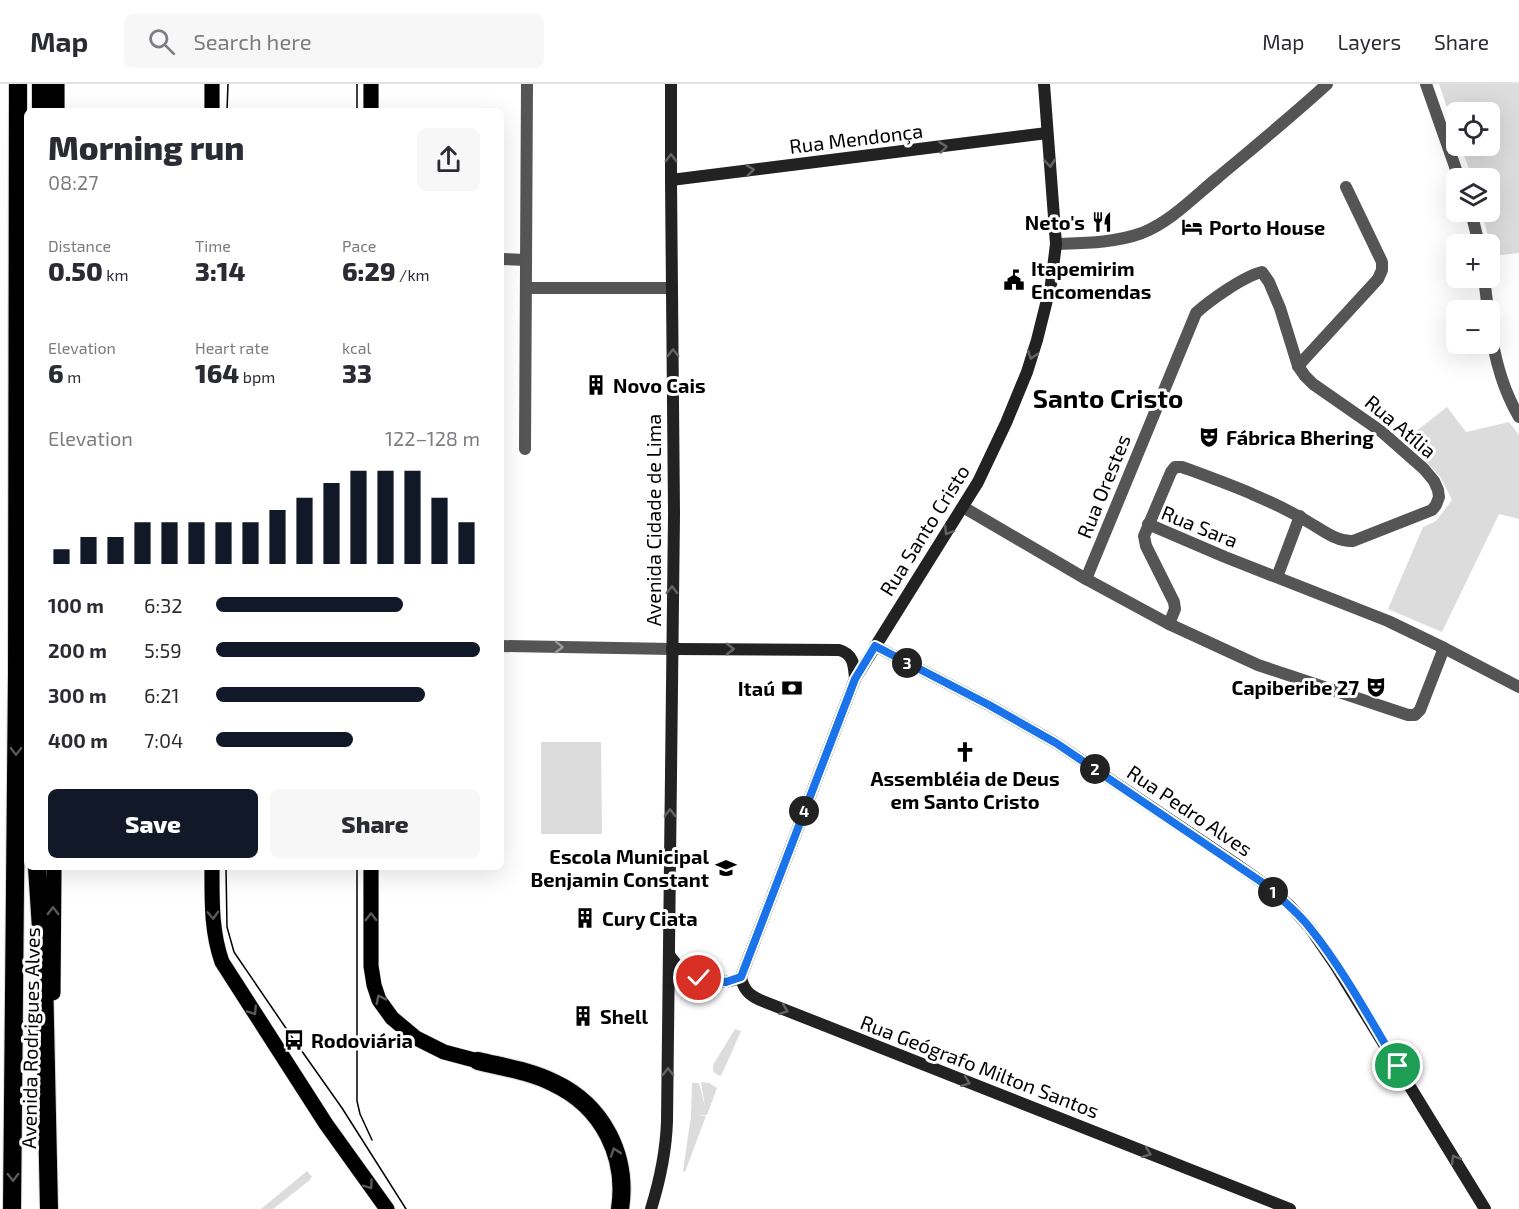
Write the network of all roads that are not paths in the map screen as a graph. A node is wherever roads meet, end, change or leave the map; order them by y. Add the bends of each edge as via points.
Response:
1 (18, 84) edge
2 (41, 84) edge
3 (57, 84) edge
4 (212, 84) edge
5 (371, 84) edge
6 (527, 84) edge
7 (671, 84) edge
8 (1044, 84) edge
9 (1327, 84) edge
10 (1426, 84) edge
11 (41, 108) edge
12 (57, 108) edge
13 (212, 108) edge
14 (371, 108) edge
15 (1047, 133) junction
16 (1455, 168) edge
17 (671, 180) junction
18 (1346, 187) dead end
19 (1056, 244) junction
20 (504, 259) edge
21 (526, 260) junction
22 (1262, 272) joint
23 (526, 288) junction
24 (672, 288) junction
25 (1494, 354) edge
26 (1298, 366) junction
27 (1519, 417) edge
28 (525, 449) dead end
29 (963, 507) junction
30 (1300, 516) junction
31 (1148, 524) junction
32 (1277, 578) junction
33 (1086, 579) junction
34 (1169, 624) junction
35 (504, 646) edge
36 (875, 646) junction
37 (1444, 648) junction
38 (672, 649) junction
39 (855, 679) junction
40 (1519, 687) edge
41 (37, 870) edge
42 (37, 870) edge
43 (54, 870) edge
44 (212, 870) edge
45 (371, 870) edge
46 (670, 956) junction
47 (741, 977) junction
48 (478, 1062) joint
49 (12, 1209) edge
50 (37, 1209) edge
51 (50, 1209) edge
52 (387, 1209) edge
53 (620, 1209) edge
54 (651, 1209) edge
55 (1290, 1209) edge
56 (1485, 1209) edge

1 -> 49 highway, Avenida Rodrigues Alves
2 - 11 highway
3 - 12 main road
4 - 13 main road
5 - 14 main road
6 - 21 street
17 -> 7 main road, Avenida Cidade de Lima
8 - 15 main road, Rua Santo Cristo
9 - 19 street via 1157,225 1117,240
10 - 16 street
17 -> 15 main road, Rua Mendonça
15 -> 19 main road, Rua Santo Cristo
17 - 24 main road, Avenida Cidade de Lima
18 - 26 street via 1382,262 1382,270
19 -> 29 main road, Rua Santo Cristo via 1051,284 1027,372 988,464
20 - 21 street
21 - 23 street
22 - 26 street, Rua Atília via 1280,308
22 - 33 street, Rua Orestes via 1240,282 1196,313
23 - 24 street
23 - 28 street
38 -> 24 main road, Avenida Cidade de Lima
25 - 27 street
26 - 30 street, Rua Atília via 1313,384 1382,432 1424,469 1434,481 1439,497 1432,510 1353,541 1341,540
29 - 33 street
29 -> 36 main road, Rua Santo Cristo
30 - 31 street, Rua Atília via 1262,497 1178,466 1173,468
30 - 32 street
31 - 32 street, Rua Sara
31 - 34 street, Rua Sara via 1144,543 1175,605
32 - 37 street, Rua Sara via 1360,609
33 - 34 street
34 - 37 street via 1258,665 1412,716 1420,710
35 -> 38 street
36 - 39 main road, Rua Santo Cristo
56 -> 36 main road, Rua Pedro Alves via 1336,966 1310,927 1290,906 1233,862 1056,743
37 - 40 street, Rua Sara
38 -> 39 main road via 839,650 852,659
46 -> 38 main road, Avenida Cidade de Lima
39 - 47 main road, Rua Santo Cristo
41 - 51 highway
42 - 50 highway, Avenida Rodrigues Alves
51 -> 43 main road, Avenida Rodrigues Alves
44 -> 52 main road via 213,923 222,962 326,1124
48 -> 45 main road via 416,1038 392,1018 379,1000 371,966
46 - 47 main road via 680,968 699,978 726,982
54 -> 46 main road, Avenida Cidade de Lima via 667,1138
47 -> 55 main road, Rua Geógrafo Milton Santos via 747,992 760,1000
53 -> 48 highway via 622,1182 616,1153 591,1109 553,1082

